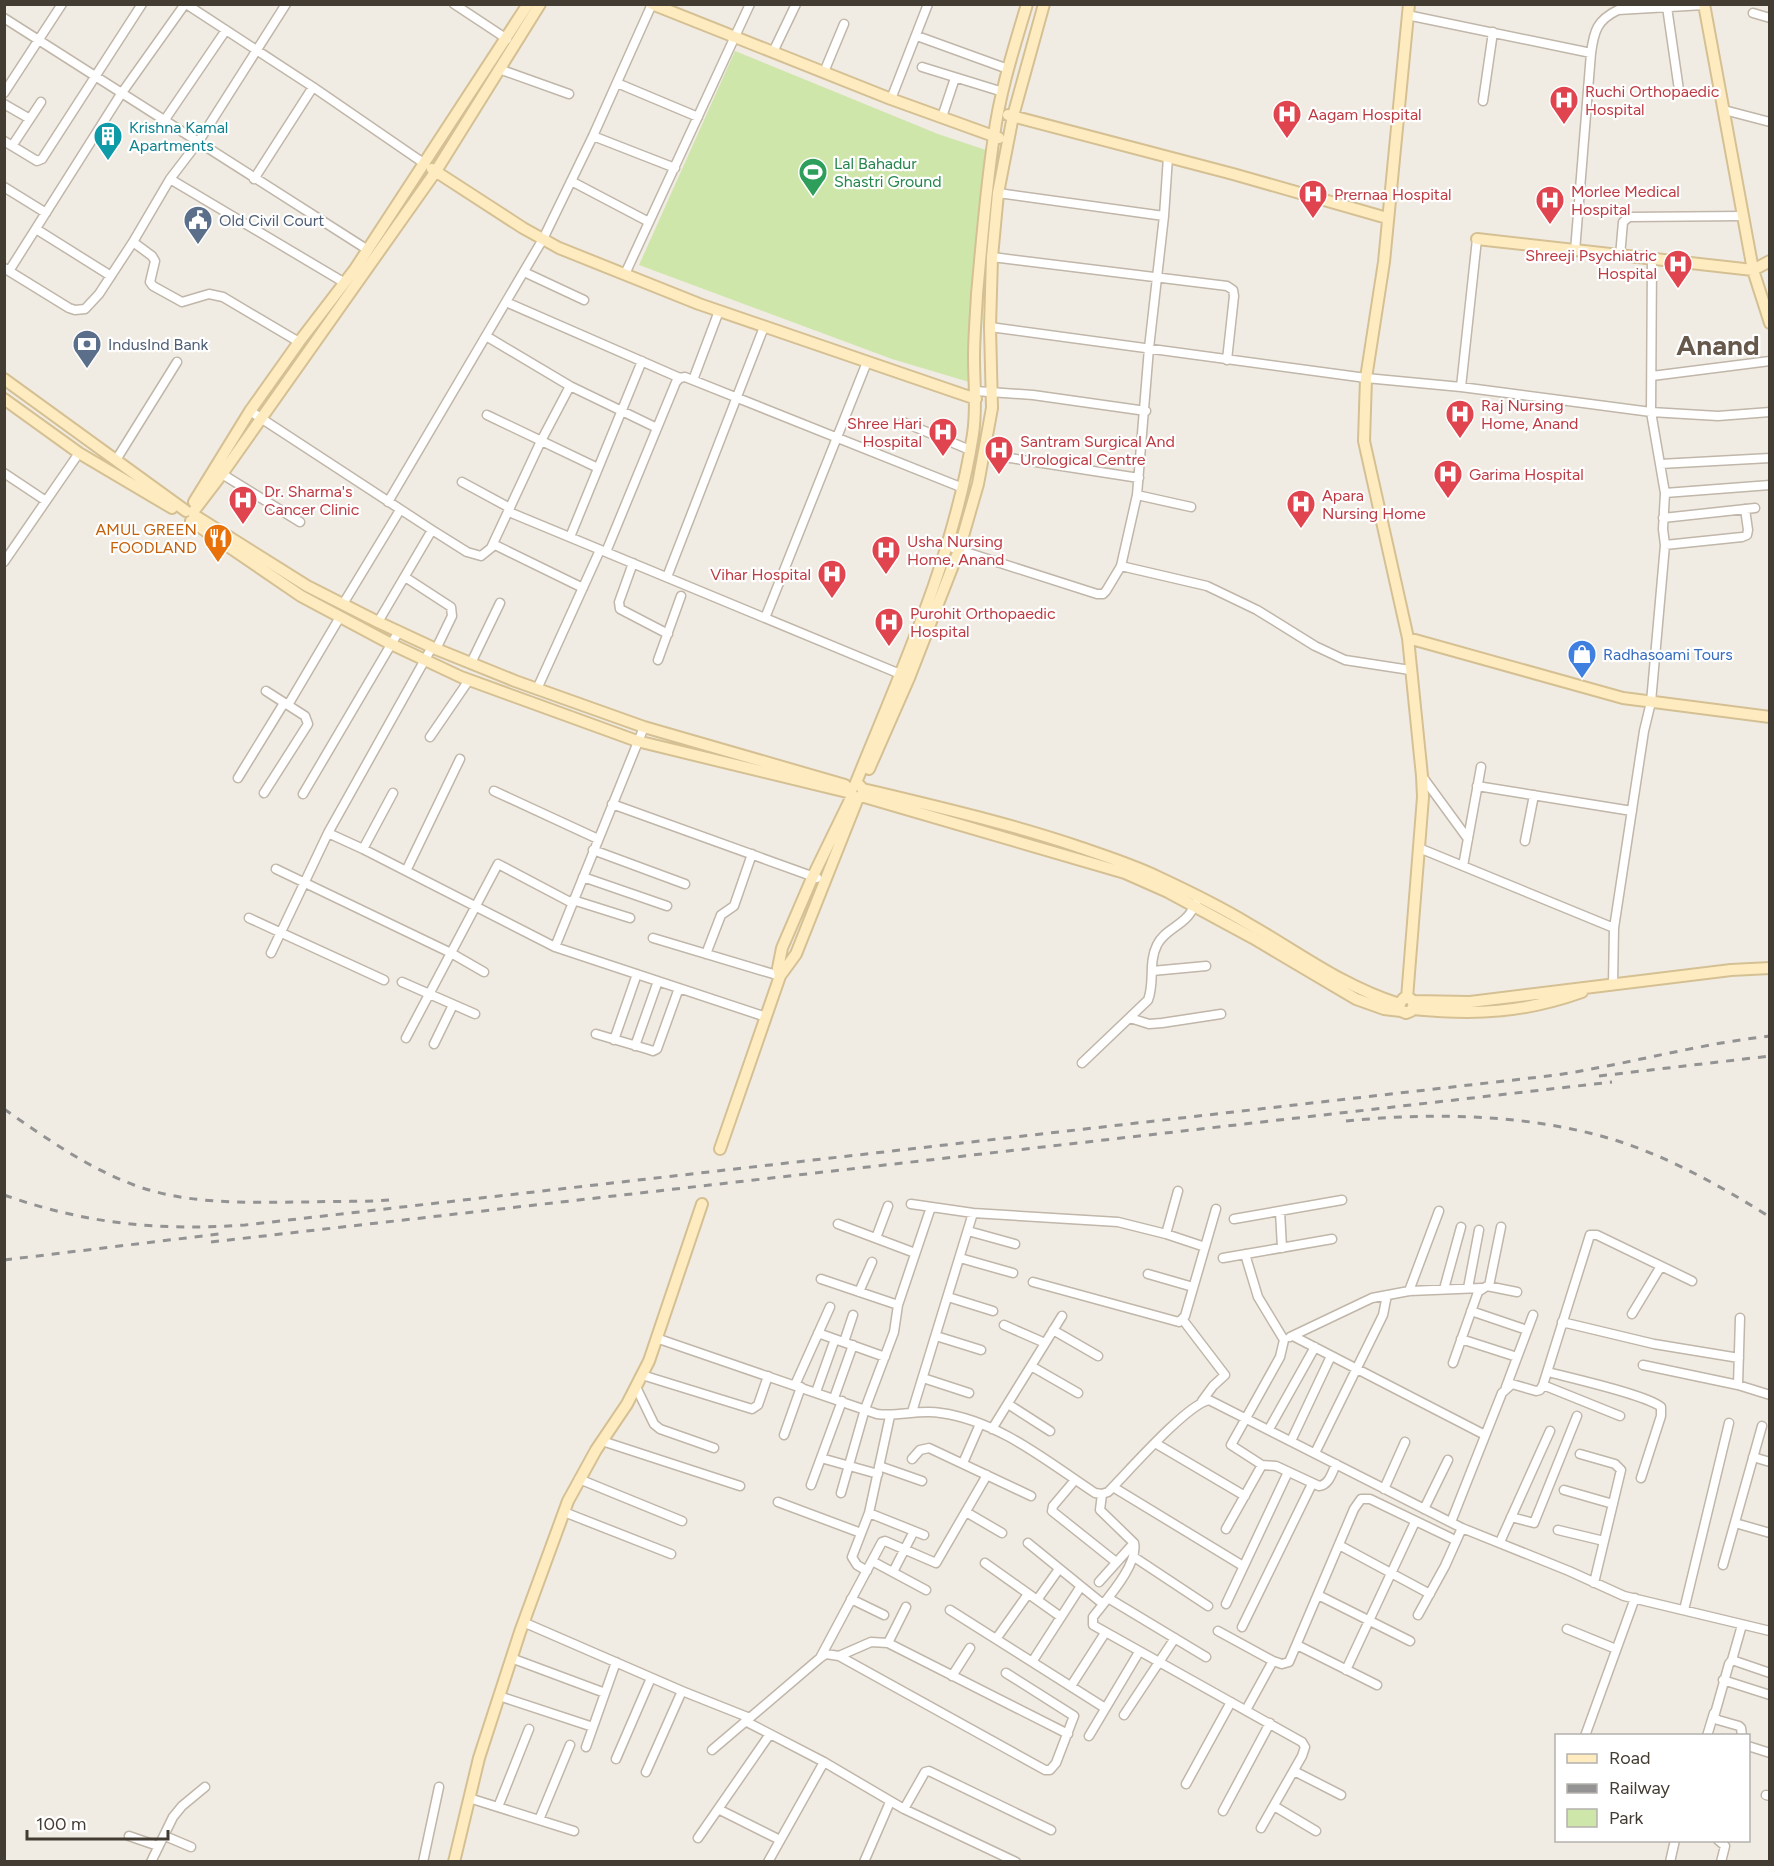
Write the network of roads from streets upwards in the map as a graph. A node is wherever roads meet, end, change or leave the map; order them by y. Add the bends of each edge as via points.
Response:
1 (62, 4) edge
2 (142, 4) edge
3 (185, 4) edge
4 (286, 4) edge
5 (454, 4) edge
6 (528, 4) edge
7 (540, 4) edge
8 (652, 4) edge
9 (750, 4) edge
10 (796, 4) edge
11 (928, 4) edge
12 (1027, 4) edge
13 (1044, 4) edge
14 (1704, 5) edge
15 (1667, 7) junction
16 (1408, 10) edge
17 (1753, 13) dead end
18 (4, 18) edge
19 (1770, 18) edge
20 (844, 24) dead end
21 (226, 30) junction
22 (1492, 32) junction
23 (917, 36) junction
24 (735, 37) junction
25 (507, 39) junction
26 (39, 40) junction
27 (256, 51) junction
28 (773, 52) junction
29 (1591, 53) junction
30 (922, 67) dead end
31 (499, 69) junction
32 (1008, 69) junction
33 (824, 72) junction
34 (96, 77) junction
35 (955, 78) junction
36 (616, 83) junction
37 (313, 87) junction
38 (1679, 90) dead end
39 (1003, 92) junction
40 (4, 93) edge
41 (121, 94) junction
42 (569, 94) dead end
43 (891, 99) junction
44 (1483, 101) dead end
45 (41, 102) dead end
46 (4, 104) edge
47 (1724, 110) junction
48 (998, 112) junction
49 (1013, 116) junction
50 (698, 117) junction
51 (942, 117) junction
52 (30, 119) junction
53 (164, 121) junction
54 (1770, 122) edge
55 (593, 136) junction
56 (994, 136) junction
57 (199, 141) junction
58 (1008, 141) junction
59 (8, 144) edge
60 (1168, 157) junction
61 (425, 164) junction
62 (675, 168) junction
63 (436, 171) junction
64 (170, 179) junction
65 (254, 179) junction
66 (571, 182) junction
67 (4, 187) edge
68 (998, 194) junction
69 (46, 213) junction
70 (1164, 216) junction
71 (1743, 216) junction
72 (1387, 218) junction
73 (649, 222) junction
74 (36, 229) junction
75 (543, 239) junction
76 (1477, 239) joint
77 (133, 242) junction
78 (368, 250) junction
79 (1575, 251) junction
80 (1620, 256) junction
81 (992, 257) junction
82 (1652, 259) junction
83 (1770, 261) edge
84 (7, 270) edge
85 (1753, 270) junction
86 (524, 272) junction
87 (625, 274) junction
88 (111, 276) junction
89 (1156, 277) junction
90 (345, 283) junction
91 (584, 300) dead end
92 (506, 302) junction
93 (719, 311) junction
94 (1770, 323) edge
95 (764, 327) junction
96 (990, 327) junction
97 (486, 336) junction
98 (299, 342) junction
99 (1149, 348) junction
100 (1227, 360) junction
101 (642, 361) junction
102 (1770, 361) edge
103 (177, 362) dead end
104 (867, 362) junction
105 (1652, 376) junction
106 (680, 378) junction
107 (1366, 378) junction
108 (4, 379) edge
109 (693, 380) junction
110 (570, 386) junction
111 (1461, 387) junction
112 (992, 393) junction
113 (976, 395) junction
114 (737, 398) junction
115 (4, 399) edge
116 (250, 411) junction
117 (622, 411) junction
118 (1146, 411) junction
119 (1651, 412) junction
120 (1770, 412) edge
121 (487, 415) dead end
122 (262, 418) junction
123 (903, 422) dead end
124 (657, 428) junction
125 (837, 438) junction
126 (541, 441) junction
127 (970, 450) junction
128 (79, 453) junction
129 (984, 454) junction
130 (1770, 458) edge
131 (116, 460) junction
132 (1660, 464) junction
133 (598, 468) junction
134 (4, 473) edge
135 (222, 474) junction
136 (1139, 478) junction
137 (462, 482) dead end
138 (1770, 485) edge
139 (963, 488) junction
140 (1665, 493) junction
141 (1137, 495) junction
142 (46, 501) junction
143 (388, 502) junction
144 (1191, 507) dead end
145 (1755, 508) dead end
146 (1745, 509) junction
147 (400, 510) junction
148 (510, 510) junction
149 (189, 514) junction
150 (1664, 518) junction
151 (300, 522) dead end
152 (432, 530) junction
153 (570, 537) junction
154 (493, 544) junction
155 (1665, 545) junction
156 (947, 546) junction
157 (959, 550) junction
158 (603, 551) junction
159 (6, 556) edge
160 (633, 563) junction
161 (1121, 566) junction
162 (405, 576) junction
163 (668, 578) junction
164 (583, 588) junction
165 (681, 596) dead end
166 (501, 603) dead end
167 (343, 604) junction
168 (340, 617) junction
169 (765, 618) junction
170 (378, 622) junction
171 (399, 631) junction
172 (668, 634) junction
173 (1407, 638) junction
174 (391, 644) junction
175 (434, 648) junction
176 (658, 660) dead end
177 (425, 661) junction
178 (471, 663) junction
179 (1410, 670) junction
180 (904, 676) junction
181 (469, 680) junction
182 (537, 689) junction
183 (266, 691) dead end
184 (1651, 702) junction
185 (286, 704) junction
186 (1770, 717) edge
187 (644, 727) junction
188 (430, 737) dead end
189 (637, 741) junction
190 (460, 759) dead end
191 (1481, 767) dead end
192 (1422, 776) junction
193 (237, 778) dead end
194 (1478, 786) junction
195 (494, 791) dead end
196 (857, 791) junction
197 (264, 793) dead end
198 (393, 793) dead end
199 (303, 794) dead end
200 (1534, 795) junction
201 (612, 804) junction
202 (1632, 811) junction
203 (328, 833) junction
204 (598, 839) junction
205 (1468, 839) junction
206 (1526, 842) dead end
207 (1419, 848) junction
208 (363, 849) junction
209 (593, 850) junction
210 (752, 854) junction
211 (1463, 866) junction
212 (276, 869) dead end
213 (406, 870) junction
214 (813, 876) junction
215 (583, 877) junction
216 (824, 881) junction
217 (304, 884) junction
218 (685, 884) dead end
219 (573, 902) junction
220 (1196, 902) junction
221 (476, 906) junction
222 (667, 906) dead end
223 (249, 918) dead end
224 (630, 918) dead end
225 (1614, 928) junction
226 (281, 932) junction
227 (653, 938) dead end
228 (555, 947) junction
229 (271, 953) dead end
230 (451, 953) junction
231 (706, 954) junction
232 (1206, 966) dead end
233 (1770, 968) edge
234 (1152, 971) junction
235 (484, 972) dead end
236 (637, 974) junction
237 (780, 976) junction
238 (384, 980) dead end
239 (658, 981) junction
240 (402, 982) dead end
241 (1613, 985) junction
242 (678, 988) junction
243 (429, 994) junction
244 (1406, 1004) junction
245 (453, 1005) junction
246 (475, 1014) dead end
247 (1221, 1014) dead end
248 (766, 1017) junction
249 (1130, 1018) junction
250 (596, 1034) dead end
251 (406, 1038) dead end
252 (614, 1040) junction
253 (434, 1044) dead end
254 (635, 1046) junction
255 (1082, 1063) dead end
256 (720, 1149) dead end
257 (1178, 1191) dead end
258 (1342, 1200) dead end
259 (702, 1204) dead end
260 (911, 1204) dead end
261 (888, 1206) dead end
262 (931, 1207) junction
263 (1216, 1209) dead end
264 (1280, 1211) junction
265 (1439, 1211) dead end
266 (973, 1213) junction
267 (1234, 1219) dead end
268 (838, 1224) dead end
269 (1461, 1227) dead end
270 (1501, 1227) dead end
271 (1479, 1230) dead end
272 (968, 1231) junction
273 (1166, 1234) junction
274 (876, 1238) junction
275 (1332, 1239) dead end
276 (1015, 1244) dead end
277 (1205, 1246) junction
278 (1282, 1248) junction
279 (915, 1253) junction
280 (1245, 1254) junction
281 (960, 1258) junction
282 (1224, 1258) dead end
283 (872, 1262) dead end
284 (1661, 1266) junction
285 (1013, 1273) dead end
286 (1148, 1274) dead end
287 (821, 1279) dead end
288 (1692, 1281) dead end
289 (1033, 1282) dead end
290 (1192, 1287) junction
291 (1486, 1287) junction
292 (1468, 1288) junction
293 (1444, 1289) junction
294 (1409, 1291) junction
295 (859, 1292) junction
296 (1517, 1292) dead end
297 (1387, 1295) junction
298 (948, 1297) junction
299 (898, 1305) junction
300 (830, 1307) dead end
301 (993, 1311) dead end
302 (1471, 1311) junction
303 (1632, 1314) dead end
304 (853, 1315) dead end
305 (1533, 1315) dead end
306 (1062, 1316) dead end
307 (1740, 1318) dead end
308 (1183, 1320) junction
309 (1562, 1322) junction
310 (1004, 1325) dead end
311 (1053, 1330) junction
312 (1527, 1330) junction
313 (818, 1333) junction
314 (936, 1336) junction
315 (1293, 1336) junction
316 (656, 1338) junction
317 (1461, 1339) junction
318 (1284, 1340) junction
319 (839, 1341) junction
320 (1046, 1343) junction
321 (853, 1346) junction
322 (1315, 1347) junction
323 (981, 1350) dead end
324 (1098, 1356) dead end
325 (1331, 1356) junction
326 (885, 1357) junction
327 (1517, 1357) junction
328 (1739, 1358) junction
329 (1453, 1363) dead end
330 (1643, 1365) dead end
331 (1031, 1366) junction
332 (1357, 1369) junction
333 (1548, 1372) junction
334 (642, 1375) junction
335 (768, 1376) junction
336 (923, 1378) junction
337 (1543, 1385) junction
338 (1738, 1385) junction
339 (636, 1386) junction
340 (798, 1386) junction
341 (1505, 1389) junction
342 (816, 1392) junction
343 (969, 1393) dead end
344 (1078, 1393) dead end
345 (1770, 1395) edge
346 (838, 1400) junction
347 (1202, 1401) junction
348 (1008, 1404) junction
349 (865, 1409) junction
350 (912, 1412) junction
351 (890, 1416) junction
352 (1577, 1416) dead end
353 (1620, 1416) dead end
354 (1246, 1418) junction
355 (1729, 1423) dead end
356 (980, 1424) junction
357 (1762, 1426) dead end
358 (1269, 1429) junction
359 (992, 1430) junction
360 (1050, 1431) dead end
361 (1550, 1431) dead end
362 (784, 1435) dead end
363 (1485, 1435) junction
364 (603, 1441) junction
365 (1291, 1441) junction
366 (1405, 1442) dead end
367 (1155, 1443) junction
368 (714, 1448) dead end
369 (1315, 1453) junction
370 (1580, 1454) dead end
371 (1753, 1457) junction
372 (821, 1458) junction
373 (912, 1459) dead end
374 (1448, 1460) dead end
375 (1770, 1462) edge
376 (963, 1463) junction
377 (1336, 1464) junction
378 (1262, 1465) junction
379 (849, 1466) junction
380 (878, 1470) junction
381 (1288, 1472) junction
382 (987, 1475) junction
383 (1641, 1478) dead end
384 (579, 1479) junction
385 (1075, 1480) junction
386 (922, 1481) dead end
387 (1312, 1484) junction
388 (811, 1485) dead end
389 (740, 1486) dead end
390 (1113, 1487) junction
391 (1384, 1489) junction
392 (1564, 1490) dead end
393 (841, 1493) dead end
394 (1102, 1494) junction
395 (1031, 1496) dead end
396 (1245, 1496) junction
397 (778, 1502) dead end
398 (1613, 1504) junction
399 (1424, 1509) junction
400 (564, 1512) junction
401 (966, 1512) junction
402 (869, 1513) junction
403 (1511, 1517) junction
404 (682, 1521) dead end
405 (1415, 1522) junction
406 (1451, 1522) junction
407 (1735, 1523) junction
408 (1462, 1528) junction
409 (1226, 1529) dead end
410 (1558, 1530) dead end
411 (914, 1531) junction
412 (861, 1533) junction
413 (1002, 1533) dead end
414 (1770, 1533) edge
415 (924, 1535) dead end
416 (1451, 1538) dead end
417 (1604, 1541) junction
418 (1500, 1542) junction
419 (1028, 1543) dead end
420 (1134, 1543) junction
421 (1339, 1545) junction
422 (904, 1550) junction
423 (671, 1554) dead end
424 (1134, 1557) junction
425 (872, 1561) junction
426 (985, 1563) dead end
427 (1116, 1563) junction
428 (1723, 1565) dead end
429 (1244, 1566) junction
430 (1059, 1569) junction
431 (867, 1571) junction
432 (893, 1572) junction
433 (1391, 1574) junction
434 (1099, 1582) dead end
435 (1594, 1583) junction
436 (1081, 1586) junction
437 (926, 1590) dead end
438 (1028, 1594) junction
439 (1430, 1594) junction
440 (1318, 1596) junction
441 (1635, 1598) junction
442 (851, 1599) junction
443 (1037, 1600) junction
444 (1105, 1601) junction
445 (1226, 1604) dead end
446 (1208, 1606) dead end
447 (906, 1607) dead end
448 (1684, 1610) junction
449 (950, 1611) dead end
450 (884, 1615) dead end
451 (1418, 1615) dead end
452 (1061, 1617) junction
453 (1369, 1621) junction
454 (523, 1622) junction
455 (1742, 1625) junction
456 (1242, 1628) dead end
457 (1567, 1629) dead end
458 (1218, 1630) dead end
459 (1770, 1631) edge
460 (1105, 1633) junction
461 (1175, 1638) junction
462 (996, 1639) junction
463 (1410, 1641) dead end
464 (888, 1643) junction
465 (1297, 1645) junction
466 (970, 1648) dead end
467 (1616, 1649) junction
468 (1139, 1652) junction
469 (839, 1656) junction
470 (1206, 1657) dead end
471 (511, 1658) junction
472 (820, 1658) junction
473 (1732, 1660) junction
474 (1273, 1661) junction
475 (616, 1662) junction
476 (1032, 1662) junction
477 (1158, 1663) junction
478 (1346, 1670) junction
479 (1006, 1673) dead end
480 (1770, 1673) edge
481 (952, 1676) junction
482 (651, 1677) junction
483 (1723, 1680) junction
484 (1377, 1685) dead end
485 (1071, 1686) junction
486 (682, 1691) junction
487 (605, 1693) junction
488 (1770, 1695) edge
489 (499, 1696) junction
490 (1231, 1702) junction
491 (1105, 1708) junction
492 (1246, 1710) junction
493 (1714, 1713) junction
494 (1124, 1715) dead end
495 (748, 1720) junction
496 (1270, 1723) junction
497 (593, 1727) junction
498 (529, 1729) dead end
499 (770, 1734) junction
500 (1068, 1734) junction
501 (1586, 1734) edge
502 (1708, 1734) edge
503 (1742, 1734) edge
504 (1089, 1736) dead end
505 (570, 1745) dead end
506 (1750, 1746) edge
507 (586, 1748) dead end
508 (712, 1750) dead end
509 (1770, 1753) edge
510 (616, 1759) dead end
511 (824, 1762) junction
512 (1294, 1771) junction
513 (646, 1772) dead end
514 (1186, 1784) dead end
515 (205, 1787) dead end
516 (439, 1787) dead end
517 (1341, 1795) dead end
518 (469, 1798) junction
519 (890, 1802) junction
520 (1274, 1806) junction
521 (498, 1807) junction
522 (718, 1809) junction
523 (904, 1809) junction
524 (1223, 1810) dead end
525 (539, 1820) junction
526 (1261, 1828) dead end
527 (1050, 1830) dead end
528 (574, 1831) dead end
529 (1316, 1831) dead end
530 (129, 1836) dead end
531 (165, 1836) junction
532 (698, 1838) dead end
533 (780, 1840) junction
534 (1675, 1842) edge
535 (1720, 1842) edge
536 (158, 1846) junction
537 (191, 1847) dead end
538 (151, 1862) edge
539 (423, 1862) edge
540 (454, 1862) edge
541 (768, 1862) edge
542 (864, 1862) edge
543 (1016, 1862) edge
544 (1670, 1862) edge
545 (1721, 1862) edge

1 - 26 street
2 - 34 street
3 - 21 street
3 - 41 street
4 - 27 street
5 - 25 street
6 - 25 street
7 - 31 street
8 - 24 street
8 - 36 street
9 - 24 street
10 - 28 street
11 - 23 street
12 - 32 street
13 - 49 street
14 - 15 street
14 - 47 street
15 - 29 street via 1618,10 1605,16 1593,39
15 - 38 street
16 - 22 street
16 - 72 street
17 - 19 street
18 - 26 street
20 - 33 street
21 - 27 street
21 - 53 street
22 - 29 street
22 - 44 street
23 - 32 street
23 - 43 street
24 - 28 street
24 - 50 street
25 - 61 street
26 - 34 street
26 - 40 street
27 - 37 street
27 - 57 street
28 - 33 street
29 - 79 street
30 - 35 street
31 - 42 street
31 - 63 street
32 - 39 street
33 - 43 street
34 - 41 street
34 - 59 street via 42,159 37,161
35 - 39 street
35 - 51 street
36 - 50 street
36 - 55 street
37 - 61 street
37 - 65 street
39 - 48 street
41 - 53 street
41 - 69 street
43 - 51 street
45 - 52 street
46 - 52 street
47 - 54 street
47 - 71 street
48 - 49 street
48 - 56 street
49 - 58 street
49 - 60 street
50 - 62 street
51 - 56 street
52 - 59 street
53 - 57 street
55 - 62 street
55 - 66 street
56 - 58 street
56 - 113 street via 977,295
57 - 64 street
57 - 65 street
58 - 68 street
60 - 70 street
60 - 72 street
61 - 63 street
61 - 78 street
62 - 73 street
63 - 75 street
63 - 122 street
64 - 77 street
64 - 90 street
65 - 78 street
66 - 73 street
66 - 75 street
67 - 69 street
68 - 70 street
68 - 81 street
69 - 74 street
70 - 89 street
71 - 80 street via 1629,217 1623,222
71 - 85 street
72 - 107 street
73 - 87 street
74 - 84 street
74 - 88 street
75 - 86 street
75 - 87 street
76 - 79 street
76 - 111 street
77 - 88 street
77 - 98 street via 155,261 150,277 153,286 182,302 209,294 223,297
78 - 90 street
79 - 80 street
80 - 82 street
81 - 89 street
81 - 96 street
82 - 85 street
82 - 105 street
83 - 85 street
84 - 88 street via 75,310 85,309
85 - 94 street
86 - 91 street
86 - 92 street
87 - 93 street
89 - 99 street
89 - 100 street via 1233,290
90 - 98 street
92 - 97 street
92 - 101 street
93 - 95 street
93 - 109 street
95 - 104 street
95 - 114 street
96 - 99 street
96 - 112 street
97 - 110 street
97 - 143 street
98 - 116 street
99 - 100 street
99 - 118 street
100 - 107 street
101 - 106 street
101 - 117 street
102 - 105 street
103 - 131 street
104 - 113 street
104 - 125 street
105 - 119 street
106 - 109 street
106 - 124 street
107 - 111 street
107 - 173 street via 1364,441
108 - 131 street
109 - 114 street
110 - 117 street
110 - 126 street
111 - 119 street
112 - 113 street
112 - 118 street
112 - 129 street
113 - 127 street
114 - 125 street
114 - 163 street
115 - 128 street
116 - 122 street
116 - 149 street
117 - 124 street
117 - 133 street
118 - 136 street
119 - 120 street via 1718,416
119 - 132 street
121 - 126 street
122 - 135 street
122 - 143 street
123 - 127 street
124 - 158 street
125 - 139 street
125 - 169 street
126 - 133 street
126 - 148 street
127 - 139 street
128 - 142 street
128 - 149 street
129 - 136 street
129 - 157 street
130 - 132 street
131 - 149 street
132 - 140 street
133 - 153 street
134 - 142 street
135 - 149 street
135 - 151 street
136 - 141 street
137 - 148 street
138 - 140 street
139 - 156 street
140 - 150 street
141 - 144 street
141 - 161 street
142 - 159 street
143 - 147 street
145 - 146 street
146 - 150 street
146 - 155 street via 1747,535
147 - 152 street
147 - 167 street
148 - 153 street
148 - 154 street
149 - 167 street
149 - 168 street via 301,596
150 - 155 street
152 - 154 street via 476,556 486,553
152 - 162 street
153 - 158 street
154 - 164 street
155 - 184 street
156 - 157 street
156 - 180 street
157 - 161 street via 1097,594 1106,591
157 - 180 street
158 - 160 street
158 - 164 street
160 - 163 street
160 - 172 street via 618,605
161 - 179 street via 1207,586 1345,660
162 - 170 street
162 - 175 street via 451,607 452,616
163 - 169 street
164 - 182 street
165 - 172 street
166 - 178 street
167 - 170 street
168 - 174 street
168 - 185 street
169 - 180 street
170 - 171 street
171 - 174 street
171 - 175 street
172 - 176 street
173 - 179 street
173 - 184 street via 1623,698
174 - 177 street
174 - 199 street
175 - 177 street
175 - 178 street
177 - 181 street
177 - 203 street
178 - 182 street
179 - 192 street
180 - 196 street
181 - 188 street
181 - 189 street
182 - 187 street
183 - 185 street
184 - 186 street
184 - 202 street
185 - 193 street
185 - 197 street via 305,716 308,724
187 - 189 street
187 - 196 street
189 - 196 street
189 - 201 street
190 - 213 street
191 - 194 street
192 - 205 street
192 - 207 street
194 - 200 street
194 - 205 street
195 - 204 street
196 - 214 street
196 - 216 street
196 - 220 street via 1038,833 1157,876
198 - 208 street
200 - 202 street
200 - 206 street
201 - 204 street
201 - 210 street
202 - 225 street
203 - 208 street
203 - 217 street
204 - 209 street
205 - 211 street
207 - 211 street
207 - 244 street
208 - 213 street
209 - 215 street
209 - 218 street
210 - 214 street
210 - 231 street via 734,906 722,915
211 - 225 street
212 - 217 street
213 - 221 street
214 - 216 street
214 - 237 street via 782,948
215 - 219 street
215 - 222 street
216 - 237 street via 796,954
217 - 226 street
217 - 230 street
219 - 221 street via 498,864
219 - 224 street
219 - 228 street
220 - 234 street via 1187,918 1157,945
220 - 244 street via 1247,922 1342,982
221 - 228 street
221 - 230 street
223 - 226 street
225 - 241 street
226 - 229 street
226 - 238 street
227 - 231 street
228 - 236 street
230 - 235 street
230 - 243 street
231 - 237 street
232 - 234 street
233 - 241 street
234 - 249 street via 1148,1000
236 - 239 street
236 - 252 street
237 - 248 street
239 - 242 street
239 - 254 street
240 - 243 street
241 - 244 street via 1470,1002
242 - 248 street
242 - 254 street via 657,1048 653,1051
243 - 245 street
243 - 251 street
245 - 246 street
245 - 253 street
247 - 249 street via 1149,1024
248 - 256 street
249 - 255 street
250 - 252 street
252 - 254 street
257 - 273 street
258 - 264 street
259 - 316 street
260 - 262 street
261 - 274 street
262 - 266 street
262 - 279 street
263 - 277 street
264 - 267 street
264 - 278 street
265 - 294 street
266 - 272 street
266 - 273 street via 1098,1220
268 - 274 street
269 - 293 street
270 - 291 street
271 - 292 street
272 - 276 street
272 - 281 street
273 - 277 street
274 - 279 street
275 - 278 street
277 - 290 street
278 - 280 street
279 - 299 street
280 - 282 street
280 - 318 street via 1258,1297
281 - 285 street
281 - 298 street
283 - 295 street
284 - 288 street
284 - 303 street
284 - 309 street via 1590,1235
286 - 290 street
287 - 295 street
289 - 308 street via 1176,1322
290 - 308 street
291 - 292 street
291 - 296 street
291 - 302 street via 1478,1292
292 - 293 street
293 - 294 street
294 - 297 street
295 - 299 street
297 - 315 street via 1372,1298
297 - 332 street via 1383,1315
298 - 301 street
298 - 314 street
299 - 326 street
300 - 313 street
302 - 312 street
302 - 317 street
304 - 319 street
305 - 312 street
306 - 311 street
307 - 328 street
308 - 347 street via 1225,1375
309 - 328 street via 1654,1344
309 - 333 street
310 - 320 street
311 - 320 street
311 - 324 street
312 - 327 street
313 - 319 street
313 - 340 street
314 - 323 street
314 - 336 street
315 - 318 street
315 - 322 street
316 - 334 street
316 - 335 street
317 - 327 street
317 - 329 street
318 - 354 street via 1280,1357
319 - 321 street
319 - 342 street
320 - 331 street
321 - 326 street
321 - 346 street
322 - 325 street
322 - 358 street
325 - 332 street
325 - 365 street
326 - 349 street
327 - 341 street
328 - 338 street
330 - 338 street
331 - 344 street
331 - 348 street
332 - 363 street
332 - 369 street
333 - 337 street
333 - 383 street via 1661,1407
334 - 335 street via 752,1409 758,1405
334 - 339 street
335 - 340 street
336 - 343 street
336 - 350 street
337 - 341 street via 1536,1391 1512,1384
337 - 353 street
338 - 345 street
339 - 364 street
339 - 368 street via 654,1424 668,1433
340 - 342 street
340 - 362 street
341 - 363 street
342 - 346 street
346 - 349 street
346 - 372 street
347 - 354 street via 1215,1402
347 - 367 street
348 - 359 street
348 - 360 street
349 - 351 street
349 - 379 street
350 - 351 street
350 - 356 street via 940,1412
351 - 380 street
352 - 403 street via 1534,1523
354 - 358 street
354 - 378 street via 1232,1448
355 - 448 street
356 - 359 street
356 - 376 street
357 - 371 street
358 - 365 street
359 - 385 street
361 - 403 street
363 - 406 street
364 - 384 street
364 - 389 street
365 - 369 street
366 - 391 street
367 - 390 street
367 - 396 street
369 - 377 street
370 - 398 street via 1619,1466 1621,1475
371 - 375 street
371 - 407 street
372 - 379 street
372 - 388 street
373 - 376 street via 920,1450 929,1448
374 - 399 street
376 - 382 street
377 - 387 street via 1324,1486
377 - 391 street
378 - 381 street
378 - 396 street
379 - 380 street
379 - 393 street
380 - 386 street
380 - 402 street
381 - 387 street
381 - 429 street
382 - 395 street
382 - 401 street
384 - 400 street
384 - 404 street
385 - 394 street
385 - 427 street via 1052,1511
387 - 456 street
390 - 394 street
390 - 429 street
391 - 399 street
392 - 398 street
394 - 420 street via 1100,1510
396 - 409 street
397 - 412 street
398 - 417 street
399 - 406 street
400 - 423 street
400 - 454 street
401 - 413 street
401 - 422 street via 936,1563
402 - 411 street
402 - 412 street
403 - 418 street
405 - 416 street
405 - 421 street via 1370,1498 1361,1499
405 - 433 street
406 - 408 street
407 - 414 street
407 - 428 street
408 - 418 street
408 - 439 street
410 - 417 street
411 - 415 street
411 - 422 street
412 - 431 street via 852,1557
417 - 435 street
418 - 435 street
419 - 430 street
420 - 424 street
420 - 427 street
421 - 433 street
421 - 440 street
422 - 425 street via 885,1541
422 - 432 street
424 - 444 street
424 - 446 street
425 - 431 street
425 - 432 street
426 - 438 street
427 - 434 street
429 - 445 street
430 - 436 street
430 - 443 street
431 - 442 street
432 - 437 street
433 - 439 street
433 - 453 street
435 - 441 street
436 - 444 street
436 - 452 street
438 - 443 street
438 - 462 street
439 - 451 street
440 - 453 street
440 - 465 street
441 - 448 street
441 - 467 street
442 - 450 street
442 - 472 street
443 - 452 street
444 - 460 street via 1092,1621
444 - 461 street
447 - 464 street
448 - 455 street
449 - 462 street
452 - 476 street
453 - 463 street
453 - 478 street
454 - 471 street
454 - 475 street
455 - 459 street
455 - 473 street
457 - 467 street
458 - 474 street
460 - 468 street
460 - 485 street
461 - 470 street
461 - 477 street
462 - 476 street
464 - 469 street via 871,1642
464 - 481 street
465 - 474 street via 1289,1662
465 - 478 street
466 - 481 street
467 - 501 street
468 - 477 street
468 - 491 street
469 - 472 street via 826,1654
469 - 500 street via 1045,1770 1056,1763
471 - 487 street
471 - 489 street
472 - 495 street
473 - 480 street
473 - 483 street
474 - 492 street
475 - 482 street
475 - 487 street
476 - 485 street
477 - 490 street
477 - 494 street
478 - 484 street
479 - 500 street via 1071,1713 1074,1719
481 - 500 street
482 - 486 street
482 - 510 street
483 - 488 street
483 - 493 street
485 - 491 street
486 - 495 street
486 - 513 street
487 - 497 street
489 - 497 street
489 - 518 street
490 - 492 street
490 - 514 street
491 - 504 street
492 - 496 street
493 - 502 street
493 - 503 street via 1718,1720 1739,1726
495 - 499 street
495 - 508 street
496 - 512 street via 1305,1747
496 - 524 street
497 - 507 street
498 - 521 street
499 - 511 street
499 - 522 street
505 - 525 street
506 - 509 street
511 - 519 street
511 - 533 street
512 - 517 street
512 - 520 street
515 - 531 street via 173,1817
516 - 539 street
518 - 521 street
518 - 540 street
519 - 523 street
519 - 542 street
520 - 526 street
520 - 529 street
521 - 525 street
522 - 532 street
522 - 533 street
523 - 527 street via 929,1771
523 - 543 street
525 - 528 street
530 - 536 street
531 - 536 street
531 - 537 street
533 - 541 street
534 - 544 street
535 - 545 street via 1725,1846
536 - 538 street

